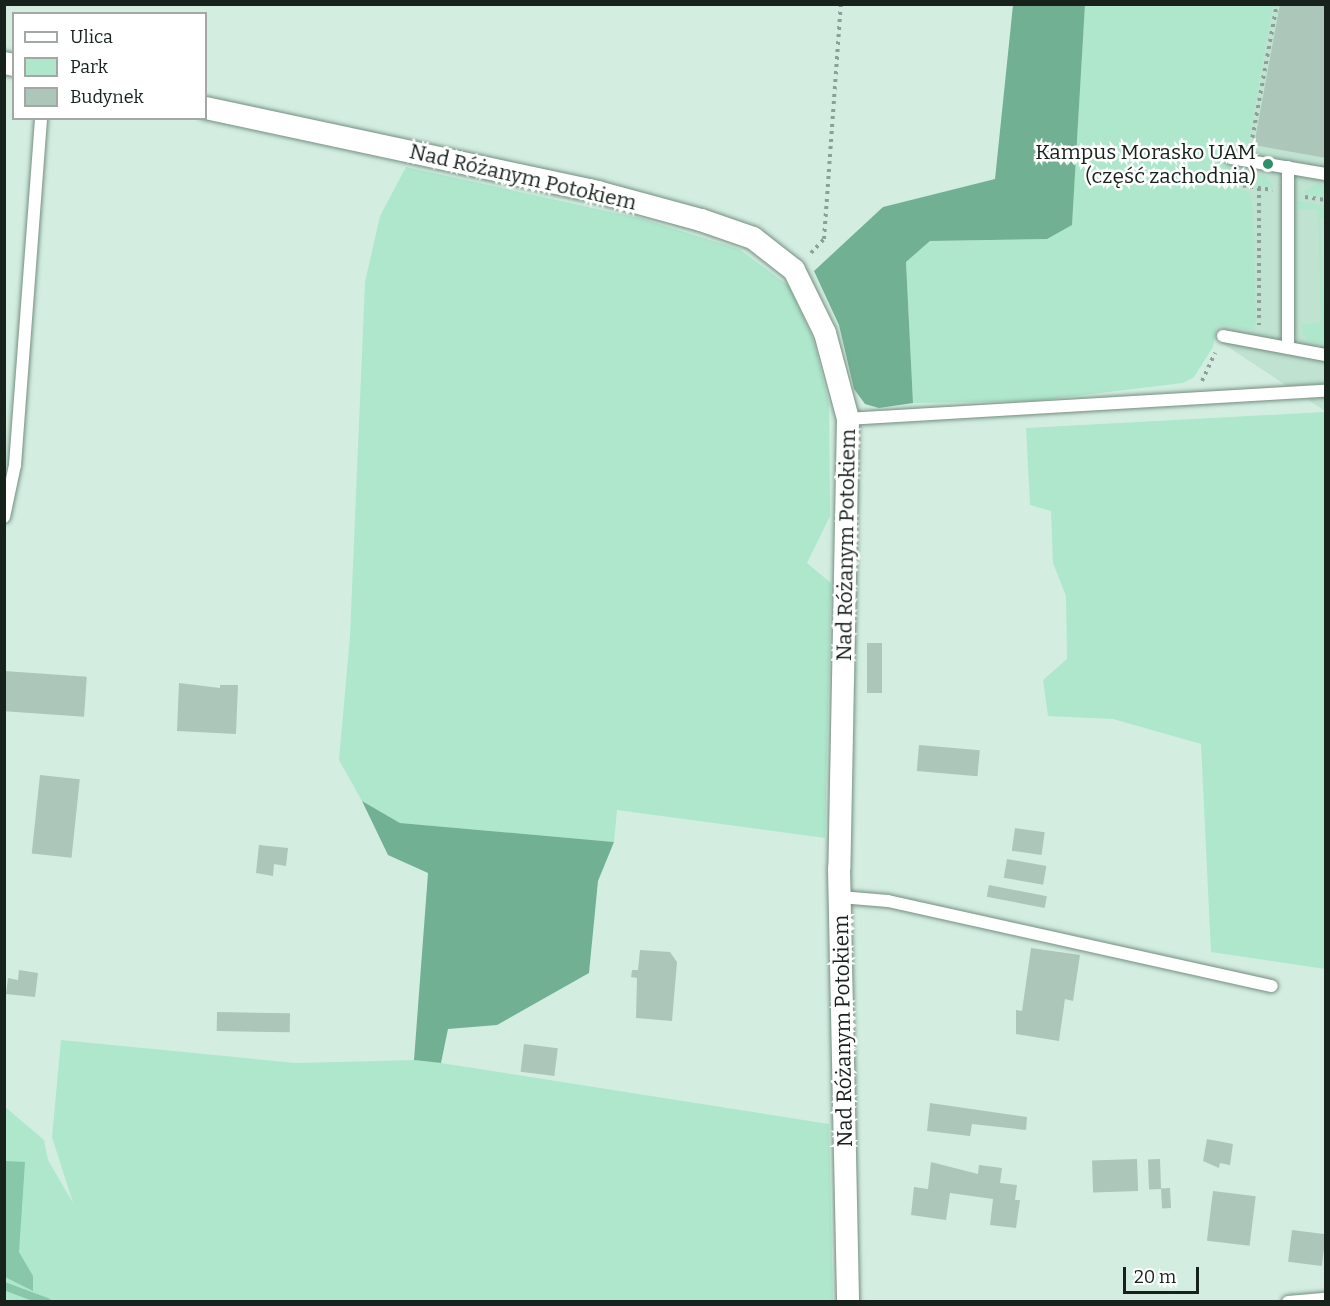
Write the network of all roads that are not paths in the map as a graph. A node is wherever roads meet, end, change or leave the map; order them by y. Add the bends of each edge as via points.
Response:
1 (207, 108) edge
2 (41, 120) edge
3 (1231, 158) dead end
4 (1288, 167) junction
5 (1326, 174) edge
6 (1223, 336) road end
7 (1288, 348) junction
8 (1326, 355) edge
9 (1326, 391) edge
10 (848, 418) junction
11 (4, 517) edge
12 (840, 897) junction
13 (1272, 986) dead end
14 (1326, 1299) edge
15 (848, 1302) edge
16 (1288, 1302) edge

1 - 10 street, Nad Różanym Potokiem via 598,192 753,238 794,270 825,333
2 - 11 lane via 15,465
3 - 4 lane
4 - 5 lane
4 - 7 lane
6 - 7 lane
7 - 8 lane
9 - 10 lane
10 - 12 street, Nad Różanym Potokiem
12 - 13 lane via 888,901
12 - 15 street, Nad Różanym Potokiem
14 - 16 lane

